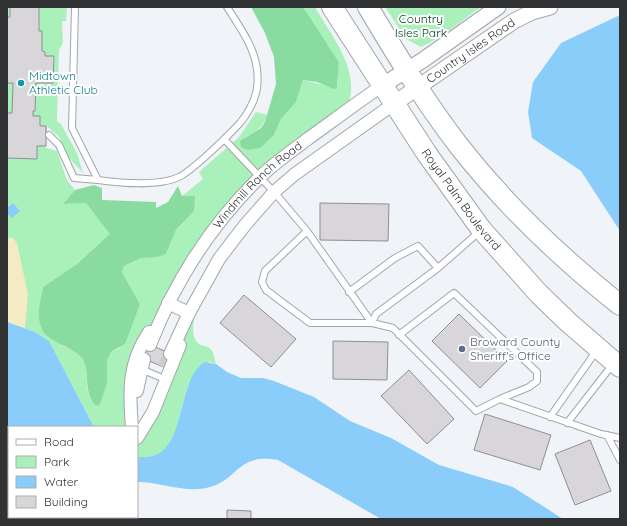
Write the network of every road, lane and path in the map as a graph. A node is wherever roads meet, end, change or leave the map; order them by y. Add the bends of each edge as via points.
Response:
1 (75, 7) edge
2 (227, 7) edge
3 (332, 7) edge
4 (368, 7) edge
5 (498, 7) edge
6 (550, 7) edge
7 (412, 78) junction
8 (384, 85) junction
9 (395, 103) junction
10 (50, 135) dead end
11 (224, 139) junction
12 (260, 177) junction
13 (98, 180) junction
14 (274, 192) junction
15 (481, 229) junction
16 (307, 231) junction
17 (438, 268) junction
18 (349, 292) junction
19 (168, 303) junction
20 (620, 305) edge
21 (189, 313) junction
22 (162, 315) junction
23 (372, 323) junction
24 (183, 324) junction
25 (399, 335) junction
26 (150, 345) dead end
27 (598, 349) junction
28 (170, 354) tunnel mouth
29 (143, 364) joint
30 (617, 364) edge
31 (163, 375) junction
32 (500, 399) junction
33 (550, 416) junction
34 (567, 422) junction
35 (133, 426) edge
36 (133, 426) edge
37 (138, 435) edge
38 (607, 435) junction
39 (620, 438) edge
40 (620, 460) edge

1 - 13 lane via 72,128
2 - 11 lane via 244,32 253,52 257,70 256,96 241,122
3 - 8 main road, Royal Palm Boulevard
4 - 7 main road
5 - 7 street, Country Isles Road
6 - 7 street, Country Isles Road via 514,21
7 - 8 street, Country Isles Road
7 - 9 street, Country Isles Road
7 - 20 main road via 459,146 505,200 564,258
8 - 9 main road, Royal Palm Boulevard
8 - 12 street, Windmill Ranch Road
9 - 14 street, Windmill Ranch Road via 295,174
9 - 15 main road, Royal Palm Boulevard via 427,154
10 - 13 lane via 59,145 74,178
11 - 12 lane
11 - 13 lane via 180,177 162,182 120,183
12 - 14 lane
12 - 19 street, Windmill Ranch Road via 212,231 188,266
14 - 16 lane
14 - 21 street, Windmill Ranch Road via 219,259
15 - 17 lane
15 - 27 main road, Royal Palm Boulevard via 538,293
16 - 18 lane
16 - 23 lane via 265,271 262,282 266,290 310,323
17 - 18 lane via 418,246 395,258
17 - 23 lane via 376,314
18 - 23 lane
19 - 21 street
19 - 22 street, Windmill Ranch Road
21 - 24 street, Windmill Ranch Road
22 - 26 street, Windmill Ranch Road
22 - 35 street, Windmill Ranch Road via 148,333 131,374 129,398
23 - 25 lane via 393,328
24 - 28 street, Windmill Ranch Road
24 - 31 street, Windmill Ranch Road via 178,352
25 - 32 lane via 476,411
25 - 32 lane via 454,293 537,372 536,381 529,387
27 - 30 main road, Royal Palm Boulevard
27 - 33 lane
29 - 31 lane
29 - 36 street, Windmill Ranch Road
30 - 34 lane
31 - 37 street, Windmill Ranch Road
32 - 33 lane
33 - 34 lane
34 - 38 lane
38 - 39 lane
38 - 40 lane

